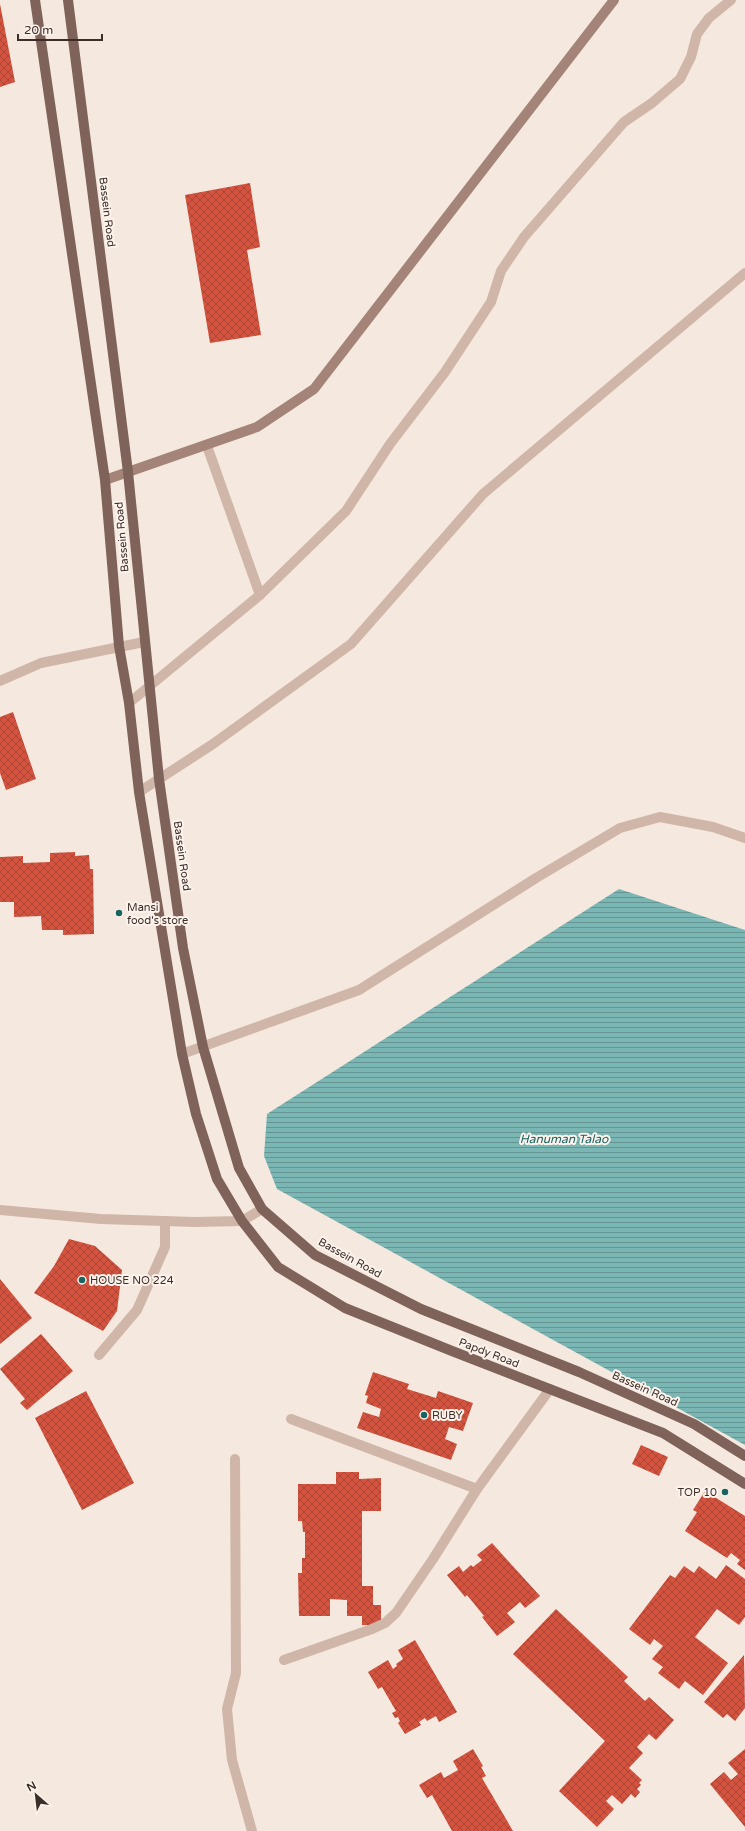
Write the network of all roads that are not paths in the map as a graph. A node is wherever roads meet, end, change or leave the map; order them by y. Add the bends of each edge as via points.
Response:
1 (35, 0) edge
2 (68, 0) edge
3 (614, 0) edge
4 (731, 0) edge
5 (745, 273) edge
6 (207, 446) junction
7 (128, 472) junction
8 (105, 480) junction
9 (260, 595) junction
10 (144, 642) junction
11 (119, 646) junction
12 (0, 681) edge
13 (148, 687) junction
14 (129, 703) junction
15 (159, 779) junction
16 (139, 792) junction
17 (745, 838) edge
18 (203, 1047) junction
19 (182, 1054) junction
20 (262, 1209) junction
21 (0, 1210) edge
22 (242, 1221) junction
23 (165, 1222) junction
24 (99, 1355) dead end
25 (550, 1389) junction
26 (291, 1419) dead end
27 (745, 1456) edge
28 (235, 1459) dead end
29 (745, 1484) edge
30 (477, 1489) junction
31 (284, 1660) dead end
32 (252, 1831) edge

1 - 8 main road, Bassein Road
2 - 7 main road, Bassein Road
3 - 6 street via 314,389 257,427
4 - 9 street via 709,18 697,34 691,57 680,79 624,122 524,237 501,271 491,302 444,372 390,444 346,511
5 - 15 street via 483,494 351,644 213,744
6 - 7 street
6 - 9 street
7 - 8 street
7 - 10 main road, Bassein Road
8 - 11 main road, Bassein Road
9 - 13 street
10 - 11 street
10 - 13 main road, Bassein Road
11 - 12 street via 41,663
11 - 14 main road, Bassein Road
13 - 14 street
13 - 15 main road, Bassein Road
14 - 16 main road, Bassein Road
15 - 16 street
15 - 18 main road, Bassein Road via 183,948
16 - 19 main road, Bassein Road
17 - 18 street via 713,827 660,817 620,828 359,990
18 - 19 street
18 - 20 main road, Bassein Road via 239,1168
19 - 22 main road, Bassein Road via 196,1114 217,1179
20 - 22 street
20 - 27 main road, Bassein Road via 315,1255 421,1309 579,1372 694,1424
21 - 23 street via 100,1220
22 - 23 street
22 - 25 main road, Papdy Road via 278,1266 345,1308
23 - 24 street via 165,1247 137,1310
25 - 29 main road, Papdy Road via 663,1433
25 - 30 street
26 - 30 street
28 - 32 street via 236,1673 227,1709 232,1760
30 - 31 street via 396,1613 385,1623

